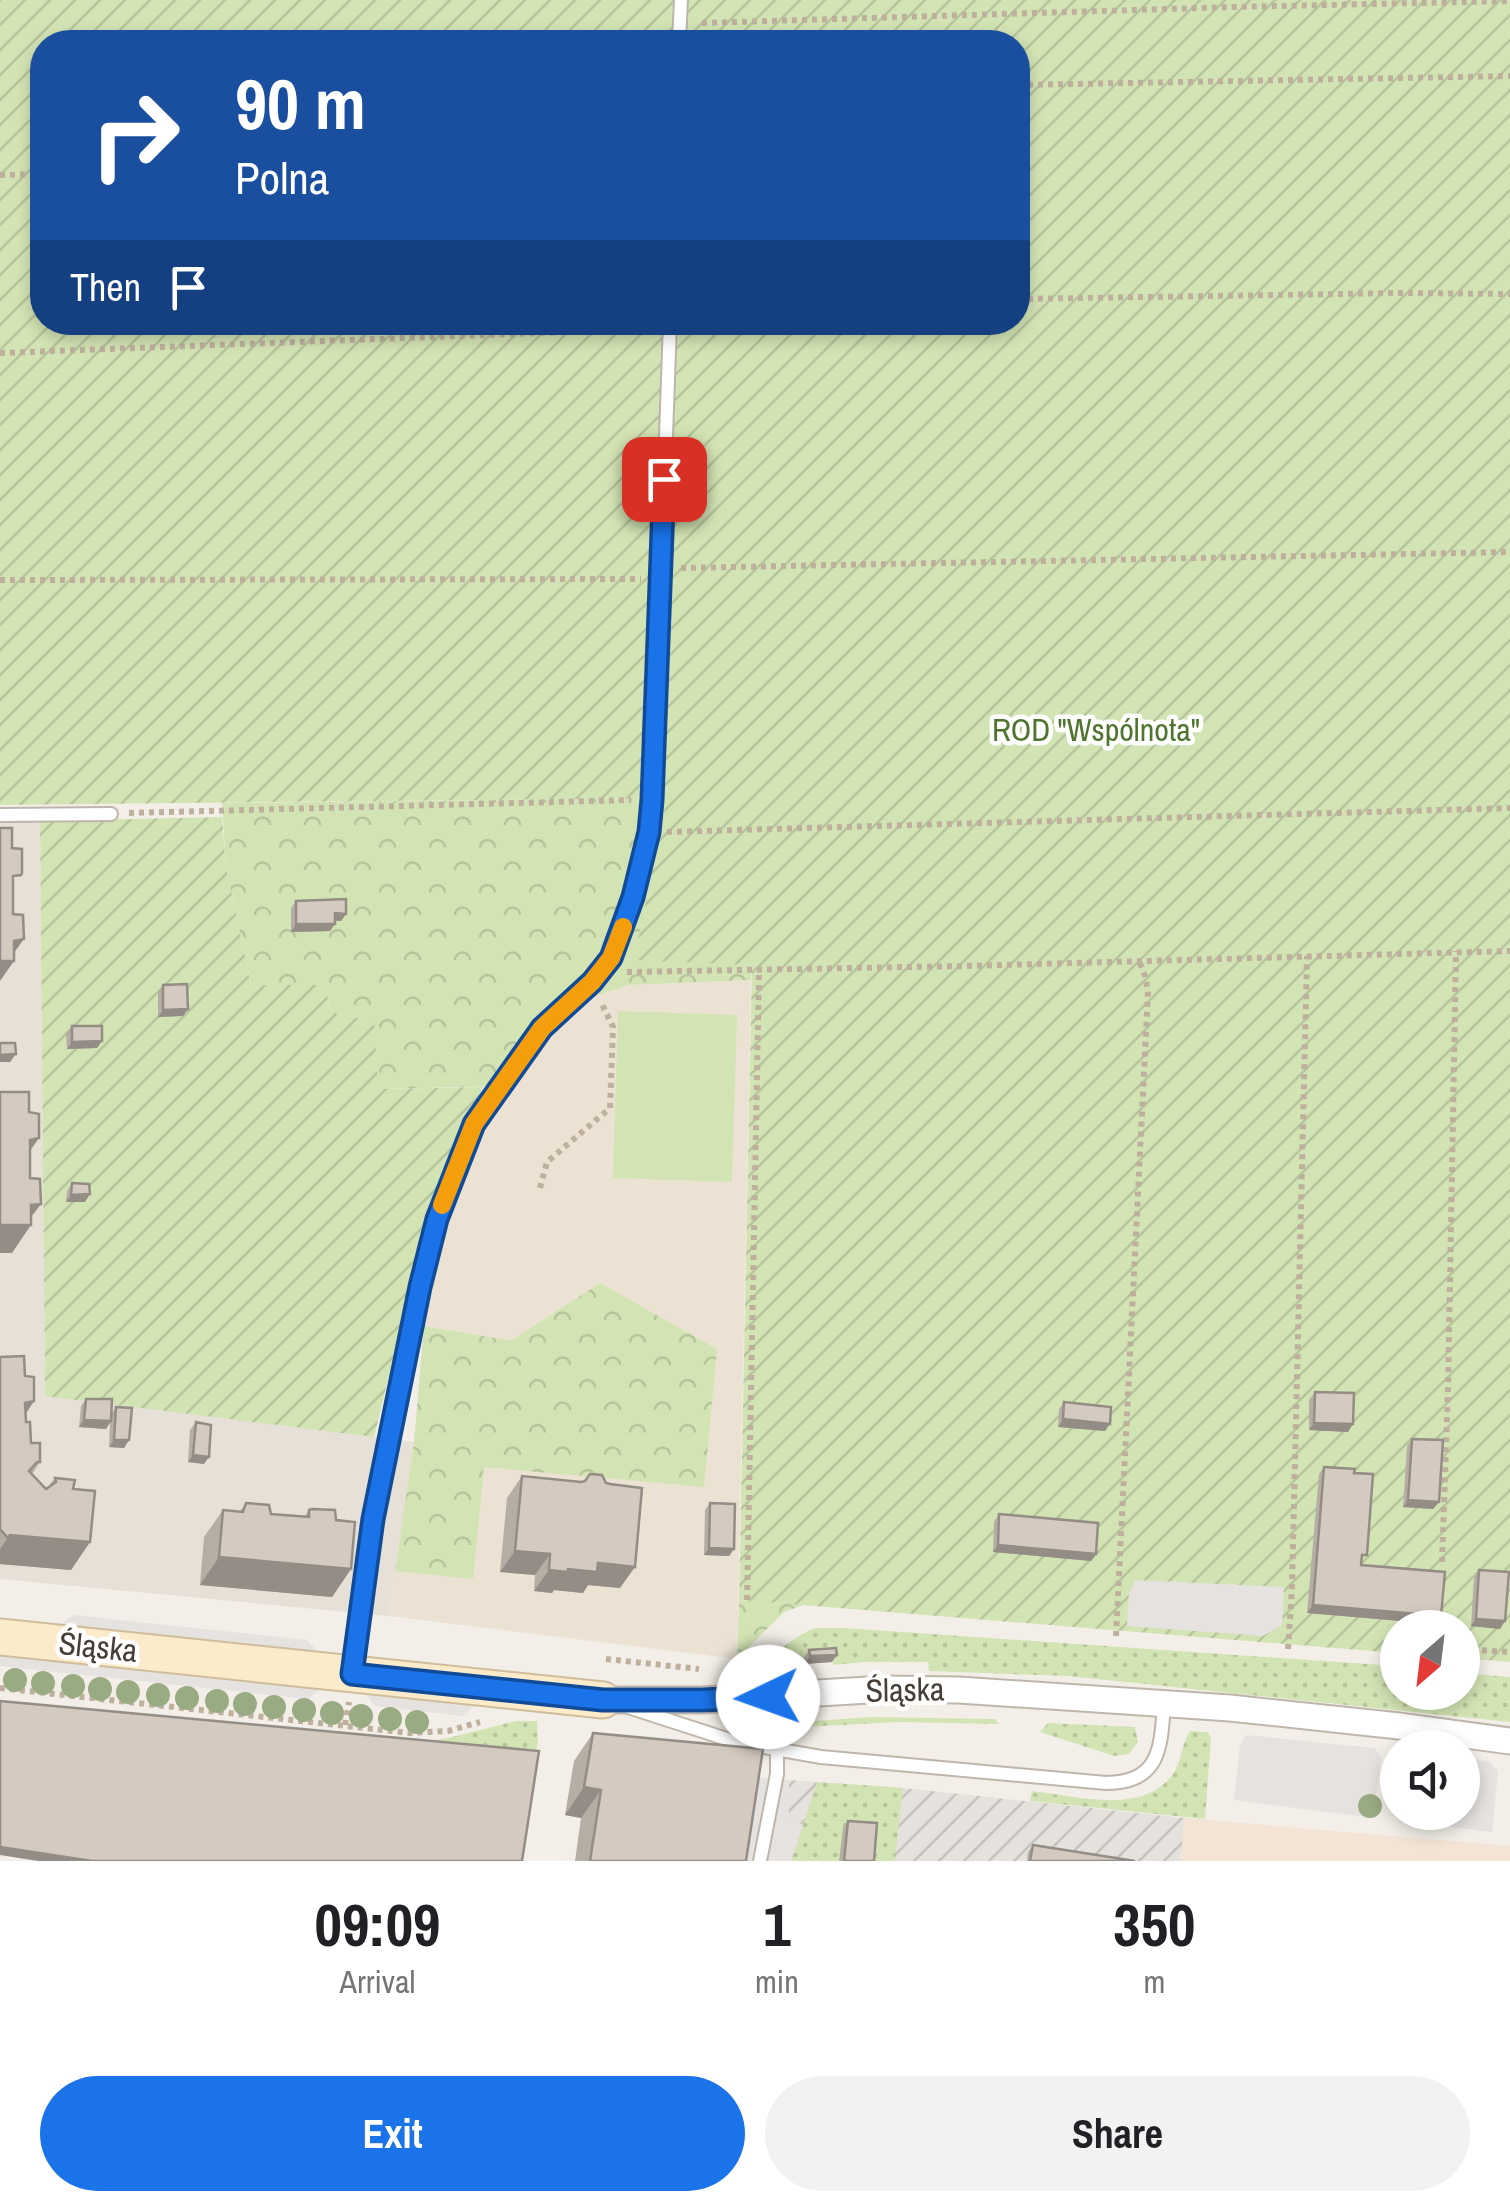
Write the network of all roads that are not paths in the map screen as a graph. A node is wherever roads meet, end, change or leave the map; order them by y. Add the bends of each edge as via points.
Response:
1 (681, 0) edge
2 (680, 30) edge
3 (670, 335) edge
4 (111, 814) road end
5 (0, 815) edge
6 (0, 1637) edge
7 (352, 1674) junction
8 (603, 1700) junction
9 (1164, 1702) junction
10 (1510, 1741) edge
11 (776, 1750) junction
12 (760, 1861) edge

1 - 2 lane
3 - 7 lane via 649,832 611,958 542,1028 474,1124 437,1219 373,1519
4 - 5 lane
6 - 7 street, Śląska
7 - 8 street, Śląska
8 - 9 street, Śląska via 884,1689
8 - 11 lane
9 - 10 street, Śląska
9 - 11 lane via 1157,1757 1142,1774 1118,1783
11 - 12 lane

